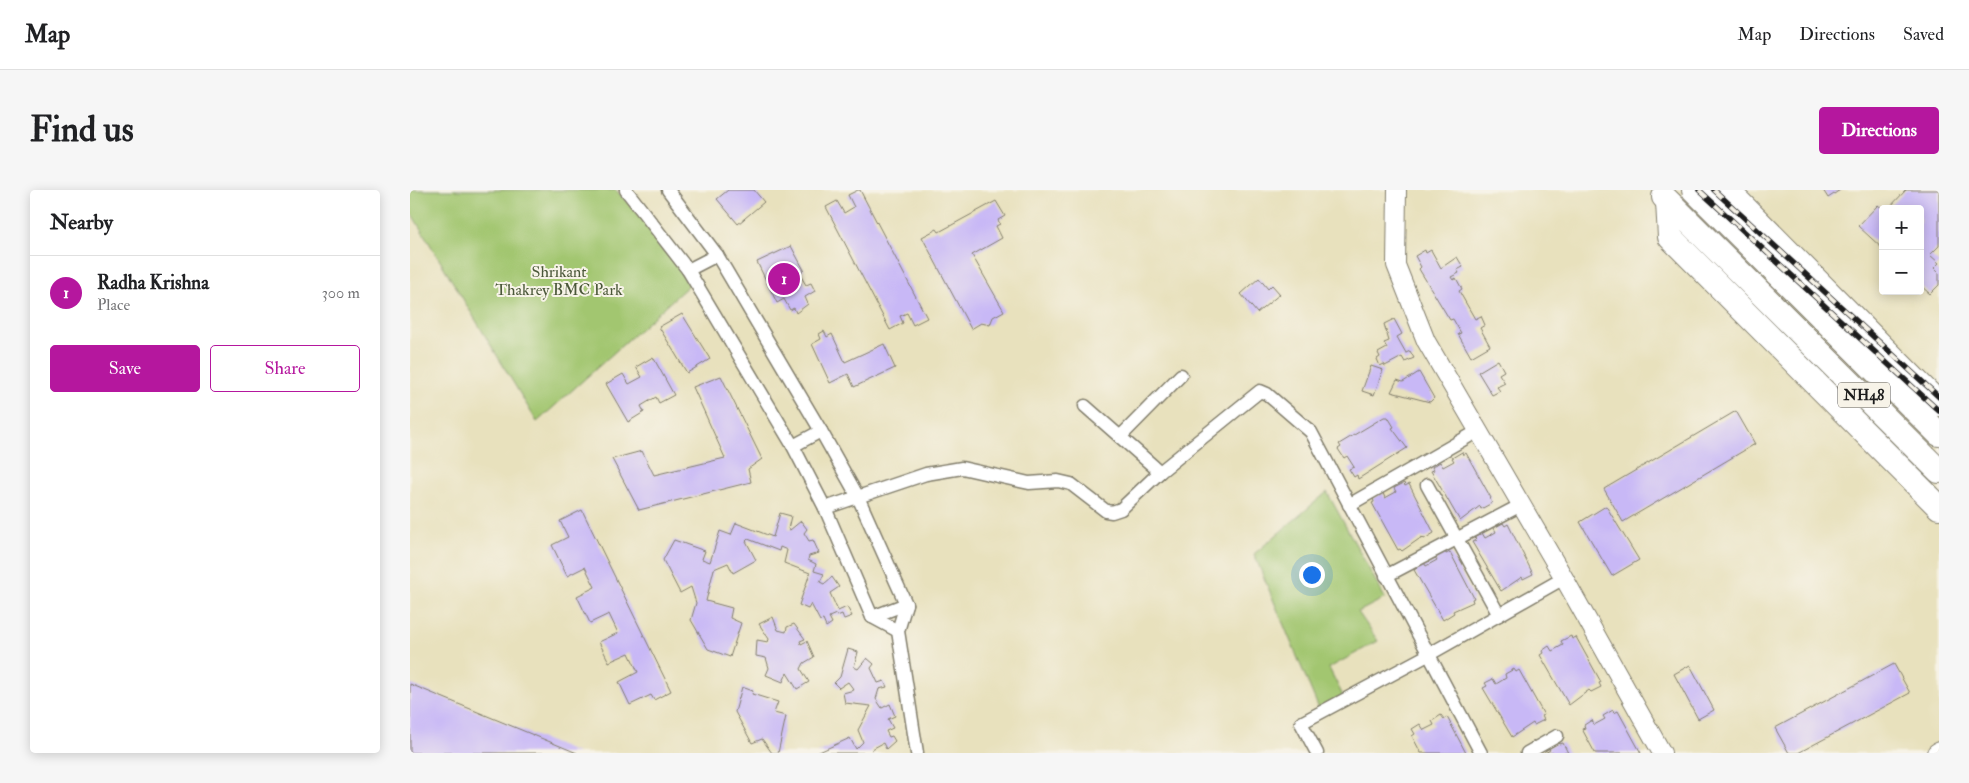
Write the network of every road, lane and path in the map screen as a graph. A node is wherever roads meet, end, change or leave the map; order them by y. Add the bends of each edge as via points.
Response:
1 (626, 190) edge
2 (668, 190) edge
3 (1396, 190) edge
4 (1694, 190) edge
5 (1727, 190) edge
6 (1734, 190) edge
7 (1663, 196) edge
8 (717, 255) junction
9 (688, 270) junction
10 (1181, 375) dead end
11 (1939, 394) edge
12 (1939, 404) edge
13 (1086, 406) dead end
14 (1478, 430) junction
15 (821, 431) junction
16 (1939, 434) edge
17 (1120, 436) junction
18 (793, 446) junction
19 (1939, 471) edge
20 (1160, 472) junction
21 (1426, 485) dead end
22 (858, 497) junction
23 (1349, 505) junction
24 (1521, 505) junction
25 (1939, 507) edge
26 (824, 508) junction
27 (1456, 539) junction
28 (1386, 576) junction
29 (1564, 578) junction
30 (906, 604) junction
31 (1499, 615) junction
32 (872, 617) junction
33 (898, 631) junction
34 (1428, 655) junction
35 (1557, 736) dead end
36 (1939, 751) edge
37 (917, 753) edge
38 (1318, 753) edge
39 (1481, 753) edge
40 (1526, 753) edge
41 (1662, 753) edge
42 (1936, 753) edge

1 - 9 street
2 - 8 street
3 - 14 street via 1396,265 1426,341
4 - 16 highway, NH48
5 - 12 highway
6 - 11 street via 1803,255
7 - 19 highway, NH48
7 - 25 highway via 1670,237
8 - 9 street
8 - 15 street
9 - 18 street
10 - 17 street
13 - 17 street
14 - 23 street
14 - 24 street
15 - 18 street
15 - 22 street
17 - 20 street
18 - 26 street
20 - 22 street via 1121,509 1112,512 1106,511 1071,484 1058,481 1029,483 962,468 926,474
20 - 23 street via 1260,391 1311,432
21 - 27 street
22 - 26 street
22 - 30 street
23 - 28 street
24 - 27 street
24 - 29 street
26 - 32 street
27 - 28 street
27 - 31 street
28 - 34 street
29 - 31 street
29 - 41 street
30 - 32 street
30 - 33 street
31 - 34 street
32 - 33 street
33 - 37 street
34 - 38 street via 1301,723
34 - 39 street
35 - 40 street
36 - 42 street

